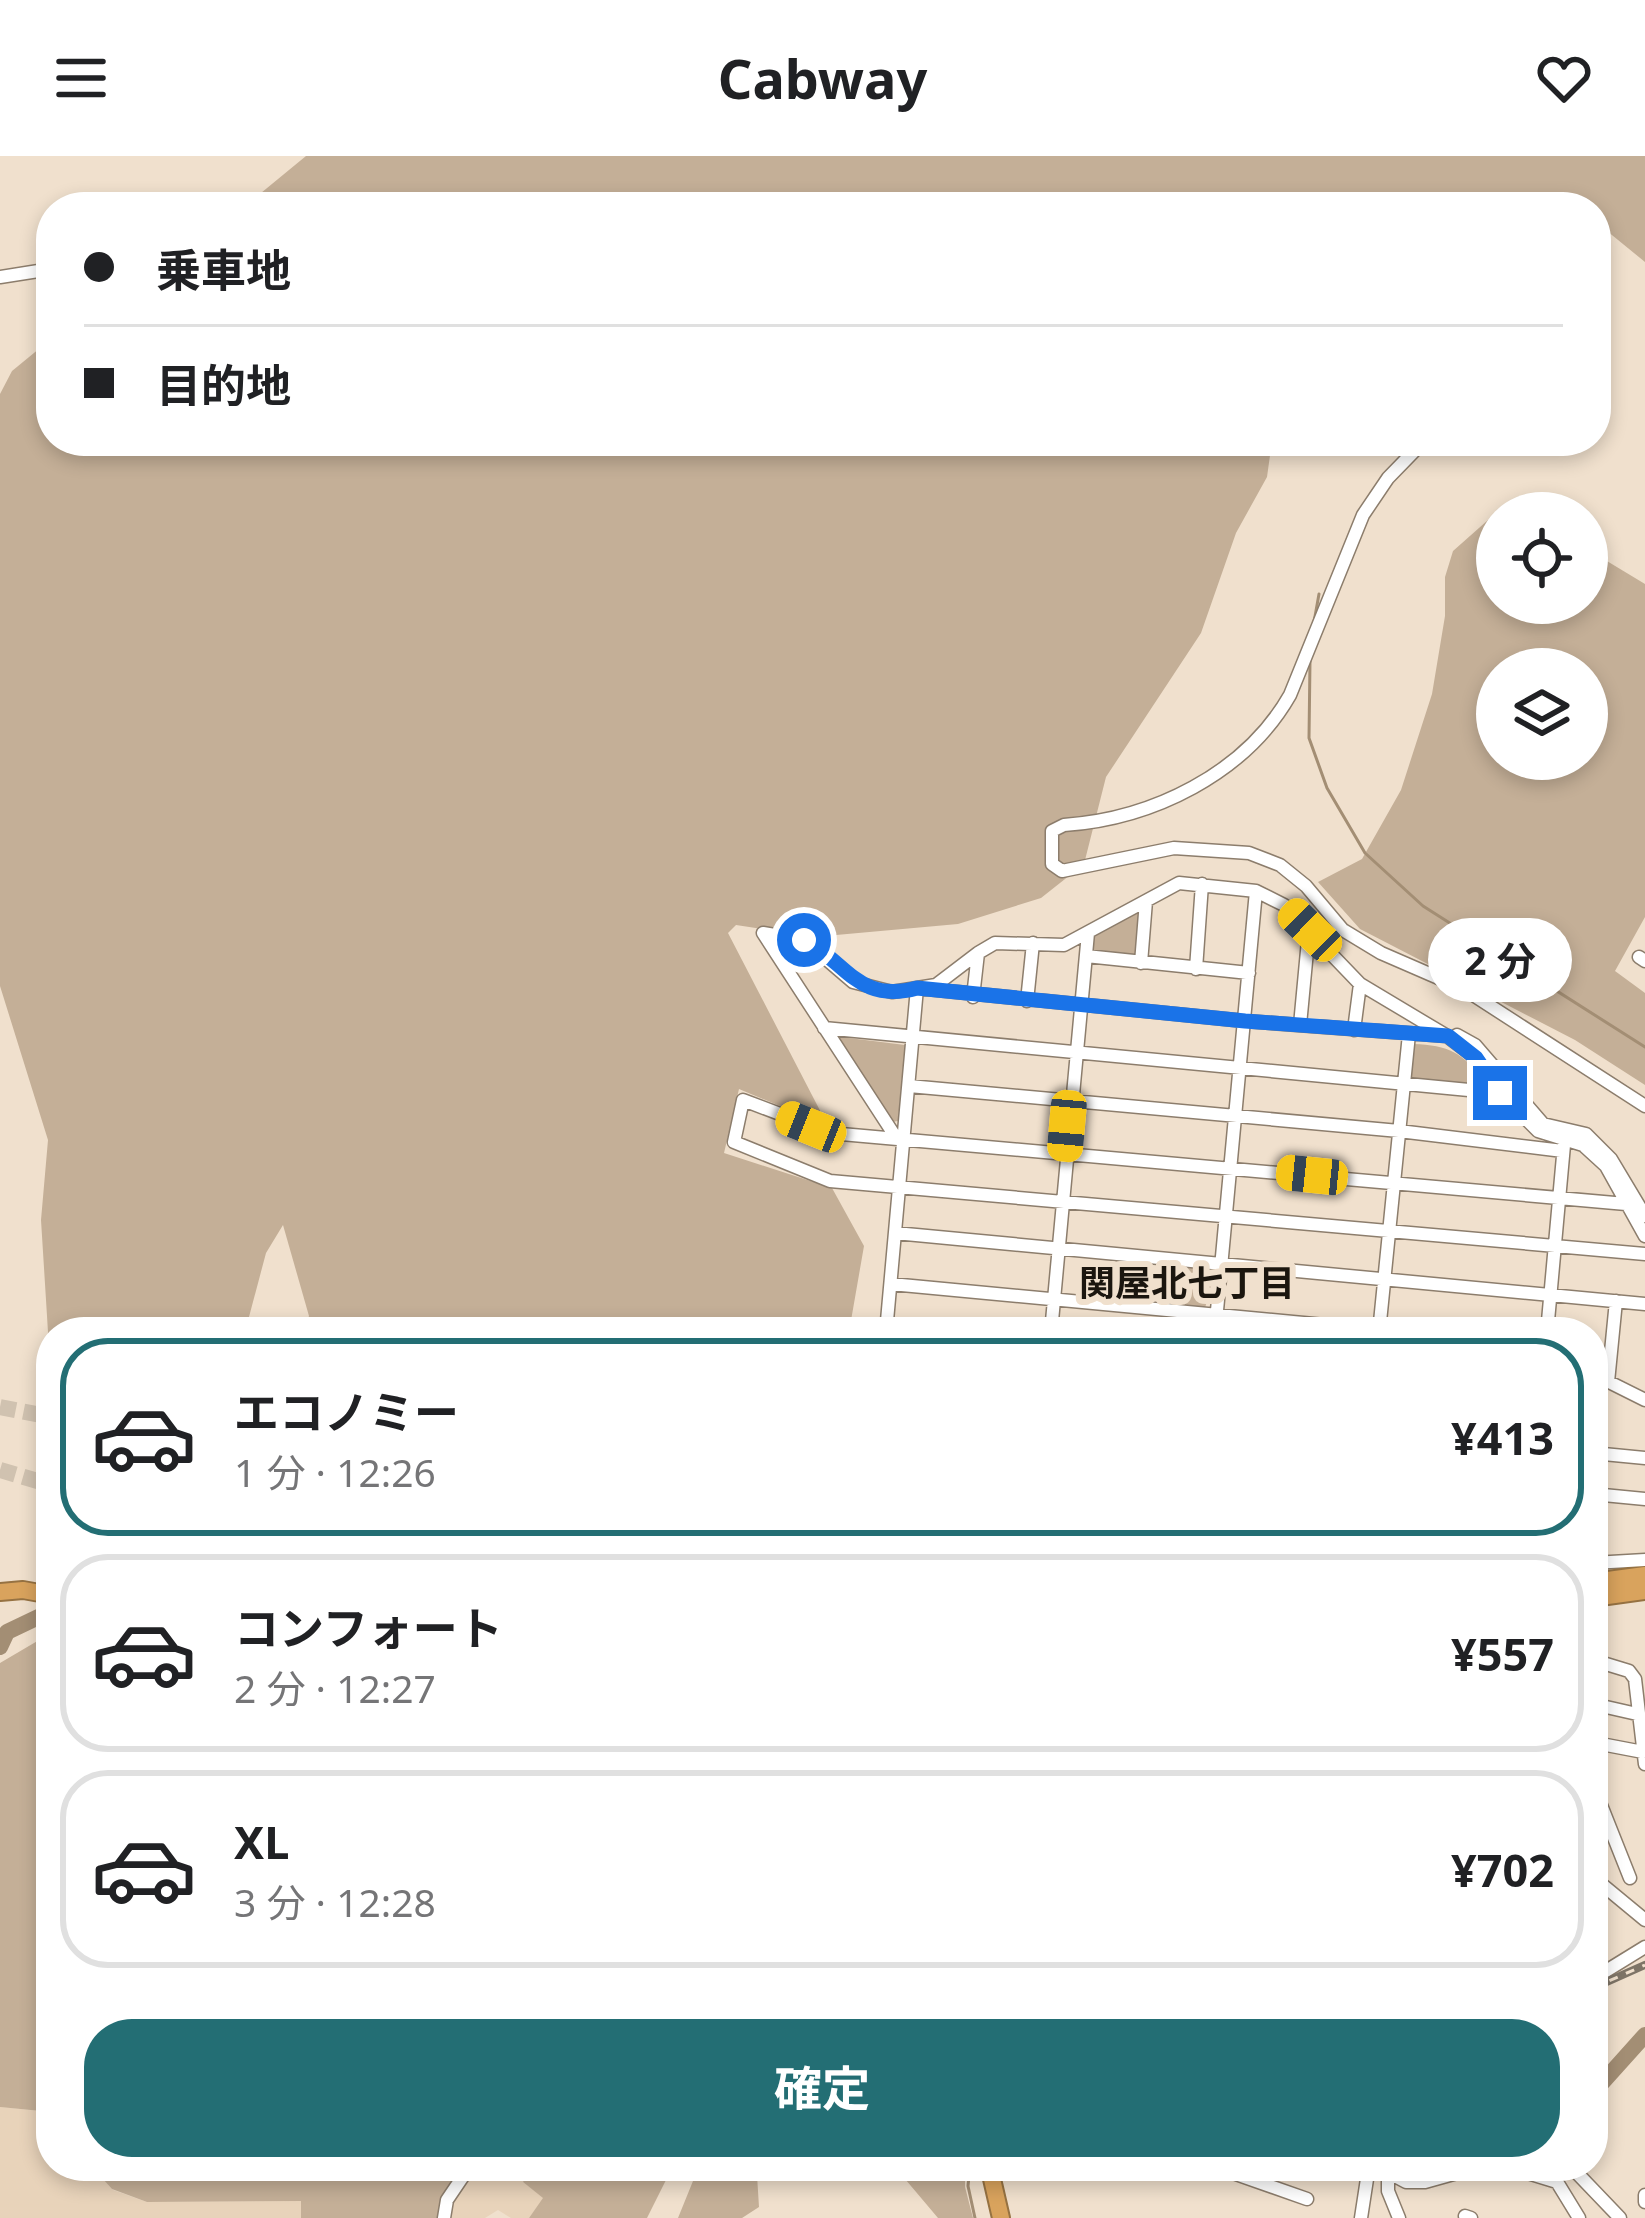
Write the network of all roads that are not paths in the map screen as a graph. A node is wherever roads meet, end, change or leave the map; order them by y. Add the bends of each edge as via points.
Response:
1 (36, 272) edge
2 (0, 278) edge
3 (1409, 456) edge
4 (1202, 884) junction
5 (1256, 891) junction
6 (1146, 901) junction
7 (1310, 930) junction
8 (1088, 933) junction
9 (1033, 943) junction
10 (978, 953) junction
11 (1086, 956) junction
12 (1142, 963) junction
13 (1196, 969) junction
14 (1249, 974) junction
15 (1360, 984) junction
16 (917, 988) junction
17 (973, 997) junction
18 (1028, 1001) junction
19 (1081, 1006) junction
20 (1415, 1009) dead end
21 (1245, 1021) junction
22 (1300, 1025) junction
23 (824, 1028) junction
24 (1354, 1030) junction
25 (1409, 1034) junction
26 (913, 1036) junction
27 (1448, 1036) junction
28 (1075, 1052) junction
29 (1241, 1070) junction
30 (1403, 1083) junction
31 (909, 1086) junction
32 (1500, 1093) junction
33 (1070, 1102) junction
34 (1645, 1106) edge
35 (1236, 1117) junction
36 (1399, 1131) junction
37 (899, 1137) junction
38 (1564, 1144) junction
39 (1065, 1151) junction
40 (1231, 1167) junction
41 (1394, 1184) junction
42 (899, 1186) junction
43 (1561, 1199) junction
44 (1063, 1202) junction
45 (1626, 1204) junction
46 (1227, 1216) junction
47 (1645, 1216) edge
48 (1391, 1232) junction
49 (895, 1233) junction
50 (1645, 1236) edge
51 (1555, 1246) junction
52 (1058, 1250) junction
53 (1645, 1254) edge
54 (1223, 1264) junction
55 (1386, 1280) junction
56 (891, 1284) junction
57 (1550, 1294) junction
58 (1054, 1300) junction
59 (1616, 1301) junction
60 (1645, 1304) edge
61 (1217, 1314) junction
62 (888, 1317) edge
63 (1052, 1317) edge
64 (1217, 1317) edge
65 (1246, 1317) edge
66 (1381, 1317) edge
67 (1548, 1317) edge
68 (1608, 1382) joint
69 (1645, 1400) edge
70 (1608, 1455) edge
71 (1645, 1458) edge
72 (1608, 1495) edge
73 (1645, 1499) edge
74 (1645, 1560) edge
75 (1608, 1562) edge
76 (1645, 1575) edge
77 (1608, 1580) edge
78 (1645, 1591) edge
79 (0, 1592) edge
80 (36, 1592) edge
81 (1608, 1596) edge
82 (1608, 1667) edge
83 (1608, 1707) edge
84 (1637, 1714) junction
85 (1608, 1745) edge
86 (1644, 1750) edge
87 (1608, 1823) edge
88 (1630, 1878) dead end
89 (1608, 1889) edge
90 (1645, 1919) edge
91 (1645, 1946) edge
92 (1608, 1969) edge
93 (460, 2181) edge
94 (992, 2181) edge
95 (1256, 2181) edge
96 (1374, 2181) edge
97 (1384, 2181) edge
98 (1554, 2181) edge
99 (1585, 2181) edge
100 (1307, 2199) dead end
101 (1578, 2216) edge
102 (444, 2218) edge
103 (1001, 2218) edge
104 (1361, 2218) edge
105 (1399, 2218) edge
106 (1620, 2218) edge

1 - 2 street
3 - 34 street via 1363,515 1275,720 1172,800 1052,831 1052,864 1061,871 1157,850 1210,848 1280,865 1343,930 1463,989
4 - 5 street
4 - 6 street via 1179,883
4 - 13 street
5 - 7 street
5 - 14 street
6 - 8 street
6 - 12 street
7 - 15 street
7 - 22 street
8 - 9 street via 1064,945
8 - 11 street
9 - 10 street via 995,943
9 - 18 street
10 - 16 street via 936,985
10 - 17 street
11 - 12 street
11 - 19 street
12 - 13 street
13 - 14 street
14 - 21 street
15 - 24 street
15 - 27 street
16 - 17 street
16 - 23 street via 868,987 804,940 763,933
16 - 26 street
17 - 18 street
18 - 19 street
19 - 21 street
19 - 28 street
20 - 47 street via 1475,1046 1544,1124 1586,1134
21 - 22 street
21 - 29 street
22 - 24 street
23 - 26 street
23 - 37 street
24 - 25 street
25 - 27 street
25 - 30 street
26 - 28 street
26 - 31 street
27 - 32 street
28 - 29 street
28 - 33 street
29 - 30 street
29 - 35 street
30 - 32 street
30 - 36 street
31 - 33 street
31 - 37 street
32 - 38 street via 1538,1131
33 - 35 street
33 - 39 street
35 - 36 street
35 - 40 street
36 - 38 street
36 - 41 street
37 - 39 street
37 - 42 street
37 - 42 street via 830,1133 743,1100 734,1142 830,1181
38 - 43 street
38 - 45 street via 1583,1145 1606,1166
39 - 40 street
39 - 44 street
40 - 41 street
40 - 46 street
41 - 43 street
41 - 48 street
42 - 44 street
42 - 49 street
43 - 45 street
43 - 51 street
44 - 46 street
44 - 52 street
45 - 50 street
46 - 48 street
46 - 54 street
48 - 51 street
48 - 55 street
49 - 52 street
49 - 56 street
51 - 53 street
51 - 57 street
52 - 54 street
52 - 58 street
54 - 55 street
54 - 61 street
55 - 57 street
55 - 66 street
56 - 58 street
56 - 62 street
57 - 59 street
57 - 67 street
58 - 61 street
58 - 63 street
59 - 60 street
59 - 68 street
61 - 64 street
61 - 65 street
68 - 69 street
70 - 71 street
72 - 73 street
74 - 75 street
76 - 77 highway
78 - 81 highway
79 - 80 highway
82 - 84 street via 1635,1679
83 - 84 street
84 - 86 street
85 - 86 street
87 - 88 street
89 - 90 street
91 - 92 street
93 - 102 street
94 - 103 highway
95 - 100 street
96 - 104 street
97 - 105 street
98 - 101 street
99 - 106 street

